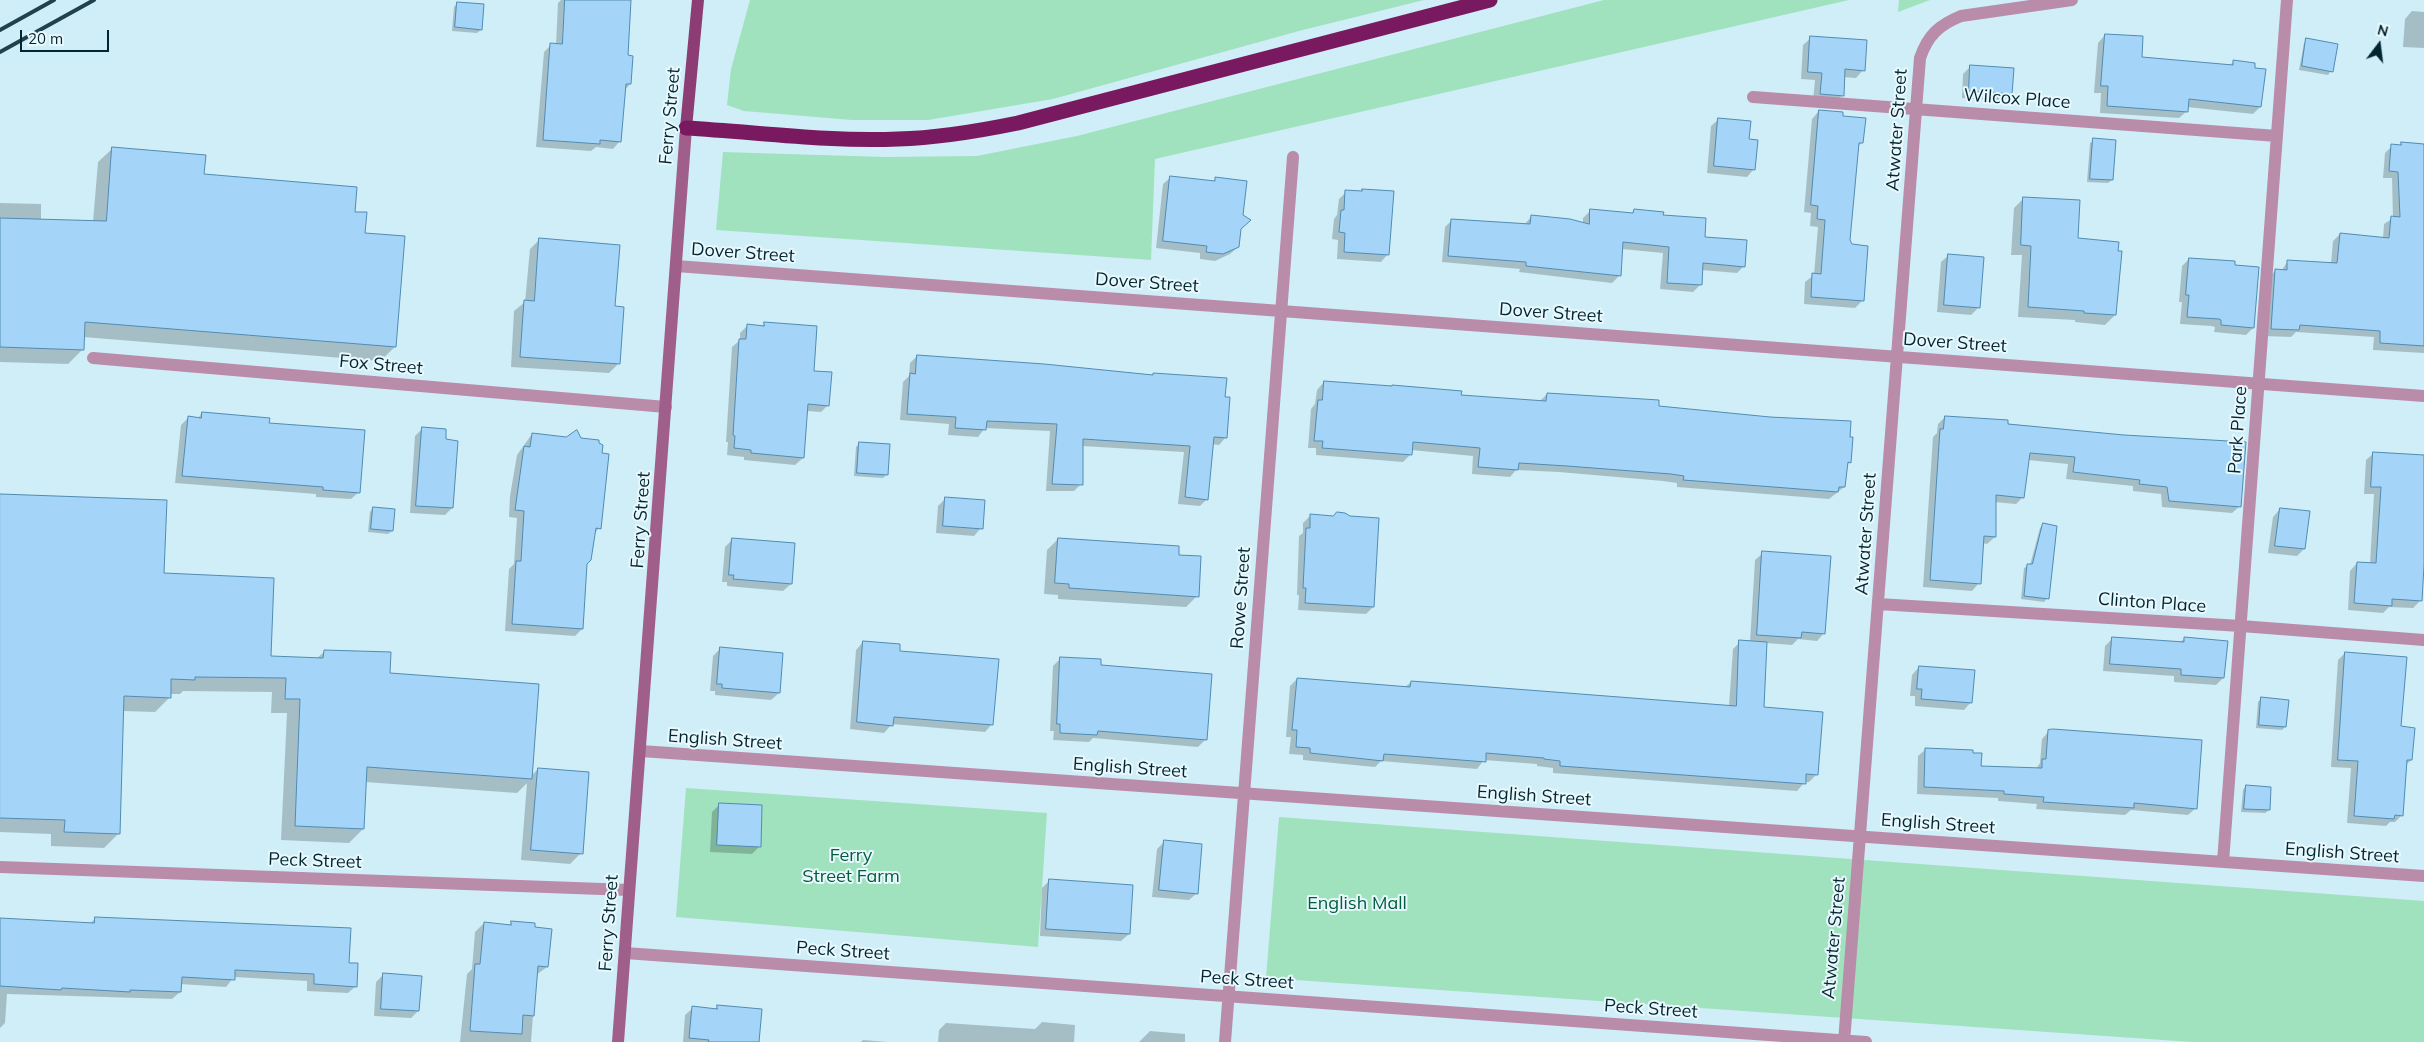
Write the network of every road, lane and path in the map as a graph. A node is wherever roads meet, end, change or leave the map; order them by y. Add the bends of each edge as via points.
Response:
1 (698, 0) edge
2 (1490, 0) edge
3 (2072, 0) edge
4 (2287, 0) edge
5 (1753, 97) dead end
6 (1916, 109) junction
7 (686, 128) junction
8 (2277, 136) junction
9 (1293, 157) dead end
10 (676, 266) junction
11 (1282, 311) junction
12 (1897, 356) junction
13 (93, 358) dead end
14 (2259, 384) junction
15 (2424, 396) edge
16 (666, 407) junction
17 (1878, 604) junction
18 (2241, 626) junction
19 (2424, 640) edge
20 (641, 751) junction
21 (1244, 794) junction
22 (1860, 836) junction
23 (2223, 862) junction
24 (0, 867) edge
25 (2424, 876) edge
26 (630, 890) junction
27 (624, 953) junction
28 (1228, 996) junction
29 (1844, 1041) edge
30 (618, 1042) edge
31 (1225, 1042) edge
32 (1866, 1042) edge

1 - 7 main road, Ferry Street
2 - 7 highway via 1018,123 964,133 864,140
3 - 6 street, Atwater Street via 1961,16 1947,22 1925,43 1920,58
4 - 8 street, Park Place
5 - 6 street, Wilcox Place
6 - 8 street, Wilcox Place
6 - 12 street, Atwater Street
7 - 10 main road, Ferry Street
8 - 14 street, Park Place
9 - 11 street, Rowe Street
10 - 11 street, Dover Street
10 - 16 main road, Ferry Street
11 - 12 street, Dover Street
11 - 21 street, Rowe Street
12 - 14 street, Dover Street
12 - 17 street, Atwater Street
13 - 16 street, Fox Street
14 - 15 street, Dover Street
14 - 18 street, Park Place
16 - 20 main road, Ferry Street
17 - 18 street, Clinton Place
17 - 22 street, Atwater Street
18 - 19 street, Clinton Place
18 - 23 street, Park Place
20 - 21 street, English Street
20 - 26 main road, Ferry Street
21 - 22 street, English Street
21 - 28 street, Rowe Street
22 - 23 street, English Street
22 - 29 street, Atwater Street
23 - 25 street, English Street
24 - 26 street, Peck Street
26 - 27 main road, Ferry Street
27 - 28 street, Peck Street
27 - 30 main road, Ferry Street
28 - 29 street, Peck Street
28 - 31 street, Rowe Street
29 - 32 street, Peck Street

